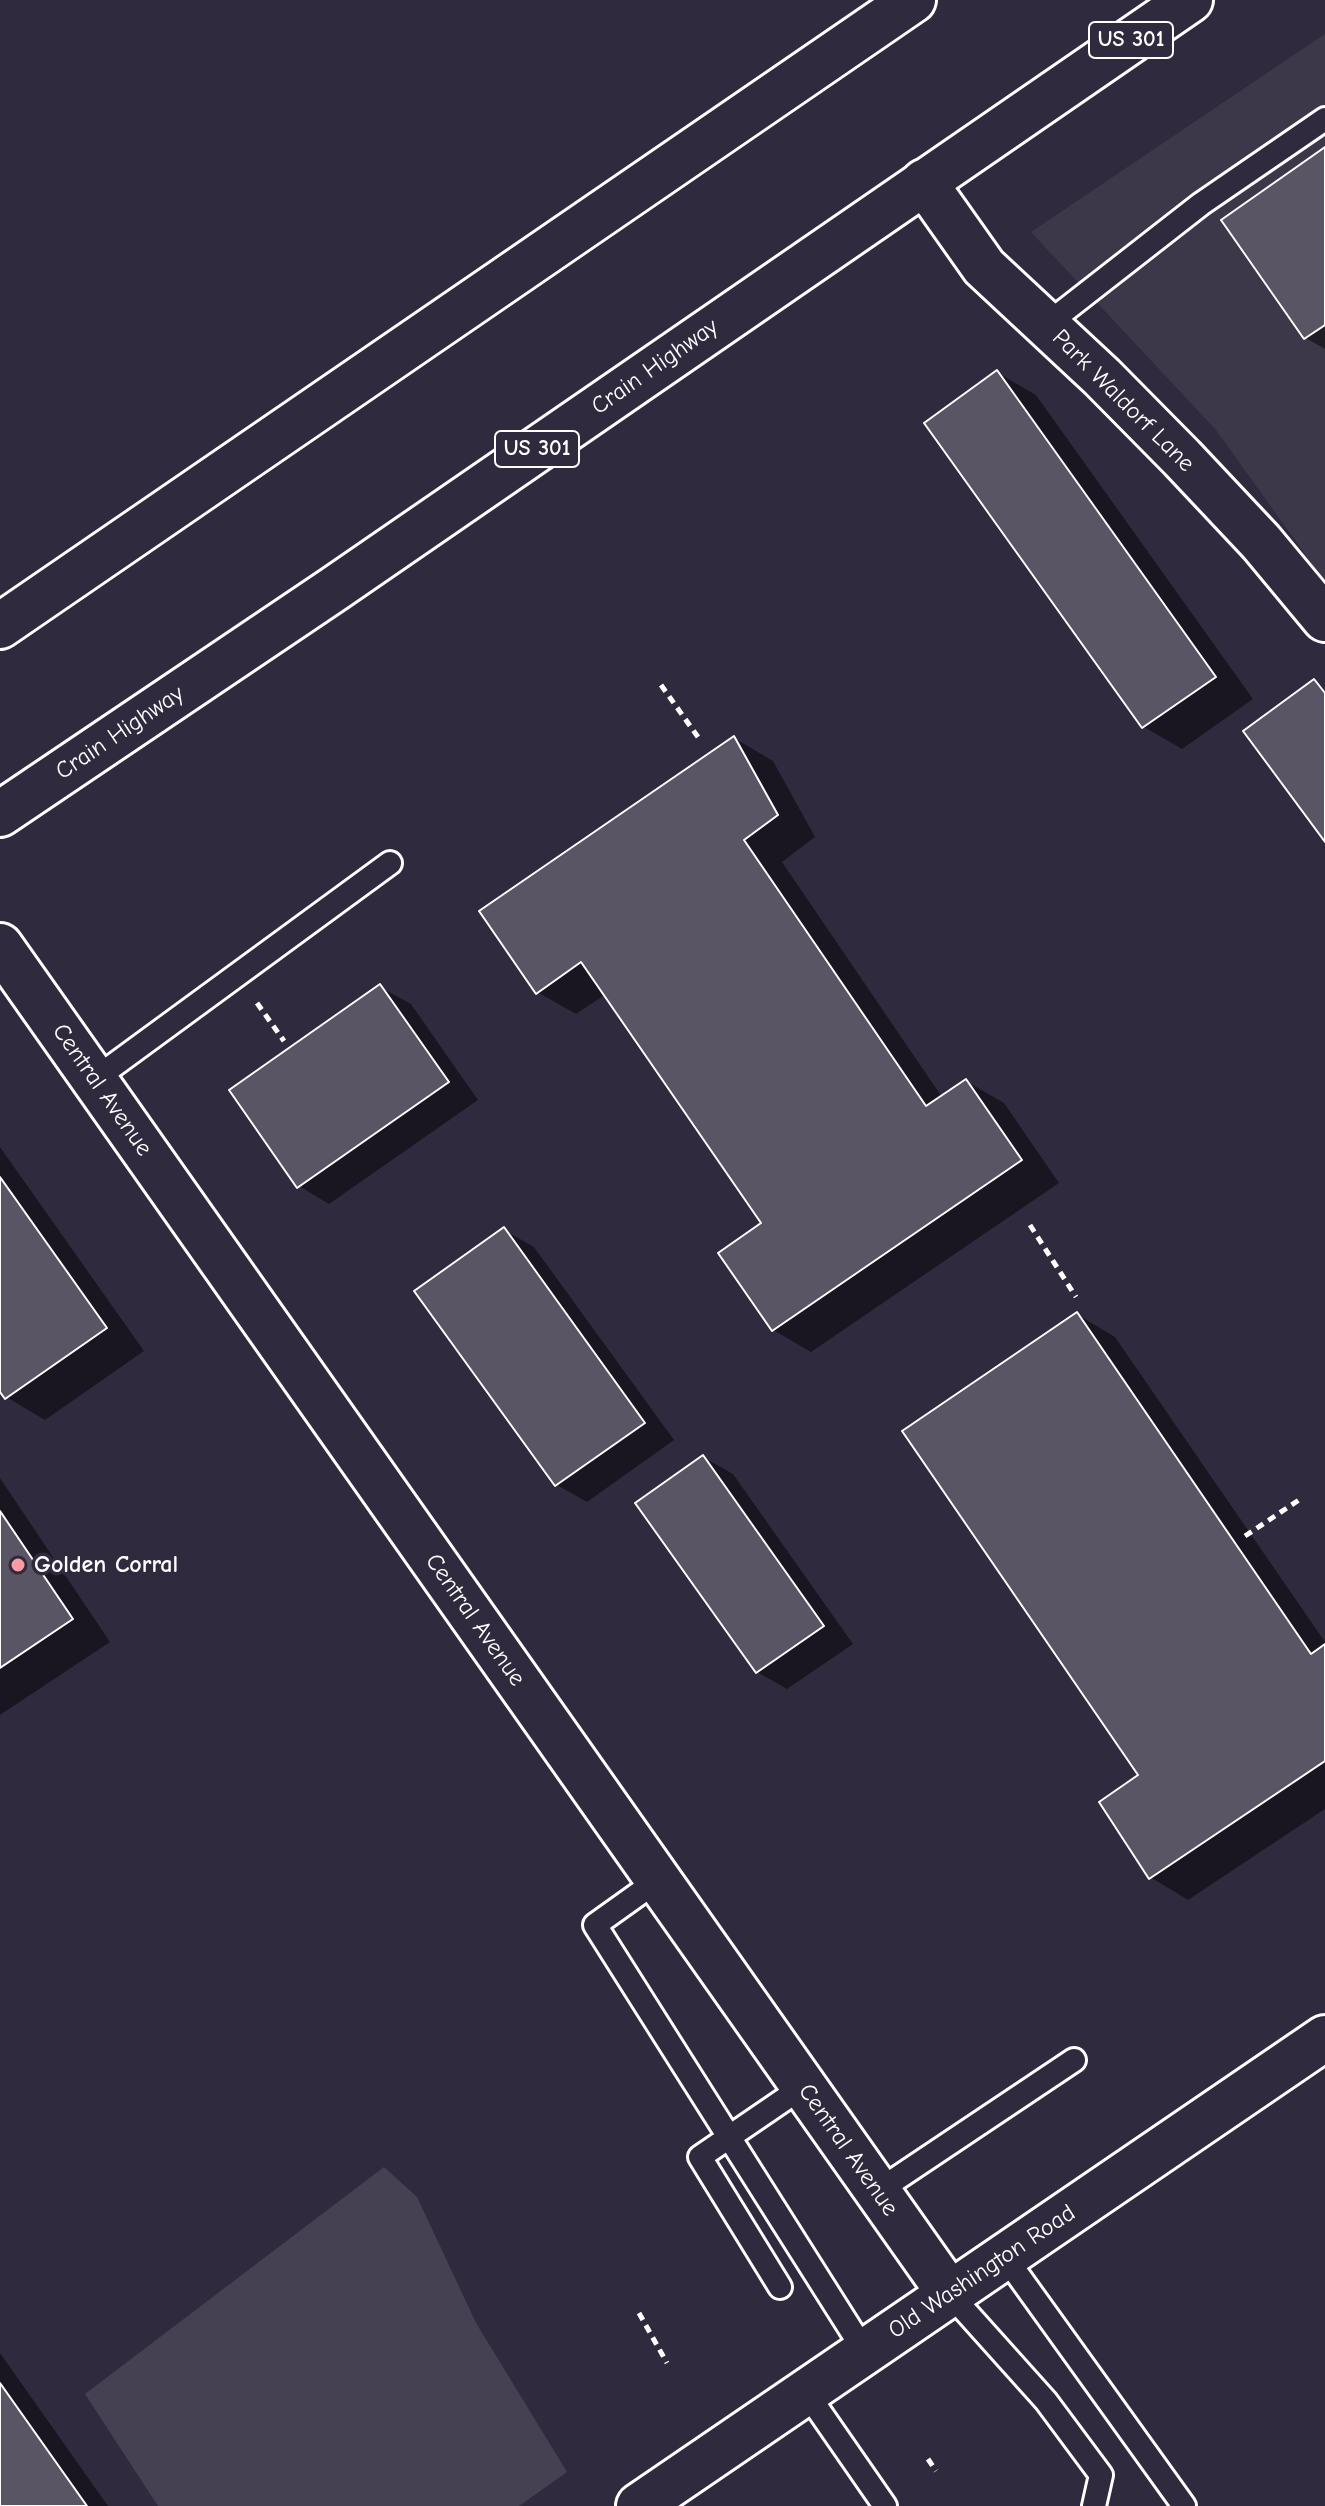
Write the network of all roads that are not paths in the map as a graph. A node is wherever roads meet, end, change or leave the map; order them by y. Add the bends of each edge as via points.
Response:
1 (913, 0) edge
2 (1190, 0) edge
3 (1325, 119) edge
4 (924, 182) junction
5 (1046, 325) junction
6 (1325, 619) edge
7 (0, 626) edge
8 (0, 814) edge
9 (390, 863) dead end
10 (0, 946) edge
11 (95, 1079) junction
12 (658, 1880) junction
13 (1325, 2038) edge
14 (1074, 2060) dead end
15 (804, 2086) junction
16 (729, 2137) junction
17 (878, 2191) junction
18 (1005, 2257) junction
19 (780, 2287) dead end
20 (950, 2294) junction
21 (865, 2352) junction
22 (806, 2392) junction
23 (639, 2506) edge
24 (885, 2506) edge
25 (1094, 2506) edge
26 (1184, 2506) edge

1 - 7 main road
2 - 4 main road, Crain Highway / US 301
3 - 5 lane via 1201,204
4 - 5 main road, Park Waldorf Lane via 984,267
4 - 8 main road, Crain Highway / US 301
5 - 6 main road, Park Waldorf Lane via 1182,458
9 - 11 lane
10 - 11 main road, Central Avenue
11 - 12 main road, Central Avenue
12 - 15 main road, Central Avenue
12 - 16 lane via 595,1925
13 - 18 main road, Old Washington Road
14 - 17 lane
15 - 16 lane
15 - 17 main road, Central Avenue
16 - 19 lane via 700,2157
16 - 21 lane
17 - 20 main road, Central Avenue
18 - 20 main road, Old Washington Road
18 - 26 lane
20 - 21 main road, Old Washington Road
20 - 25 lane via 1046,2401 1101,2475
21 - 22 main road, Old Washington Road
22 - 23 main road, Old Washington Road
22 - 24 lane

